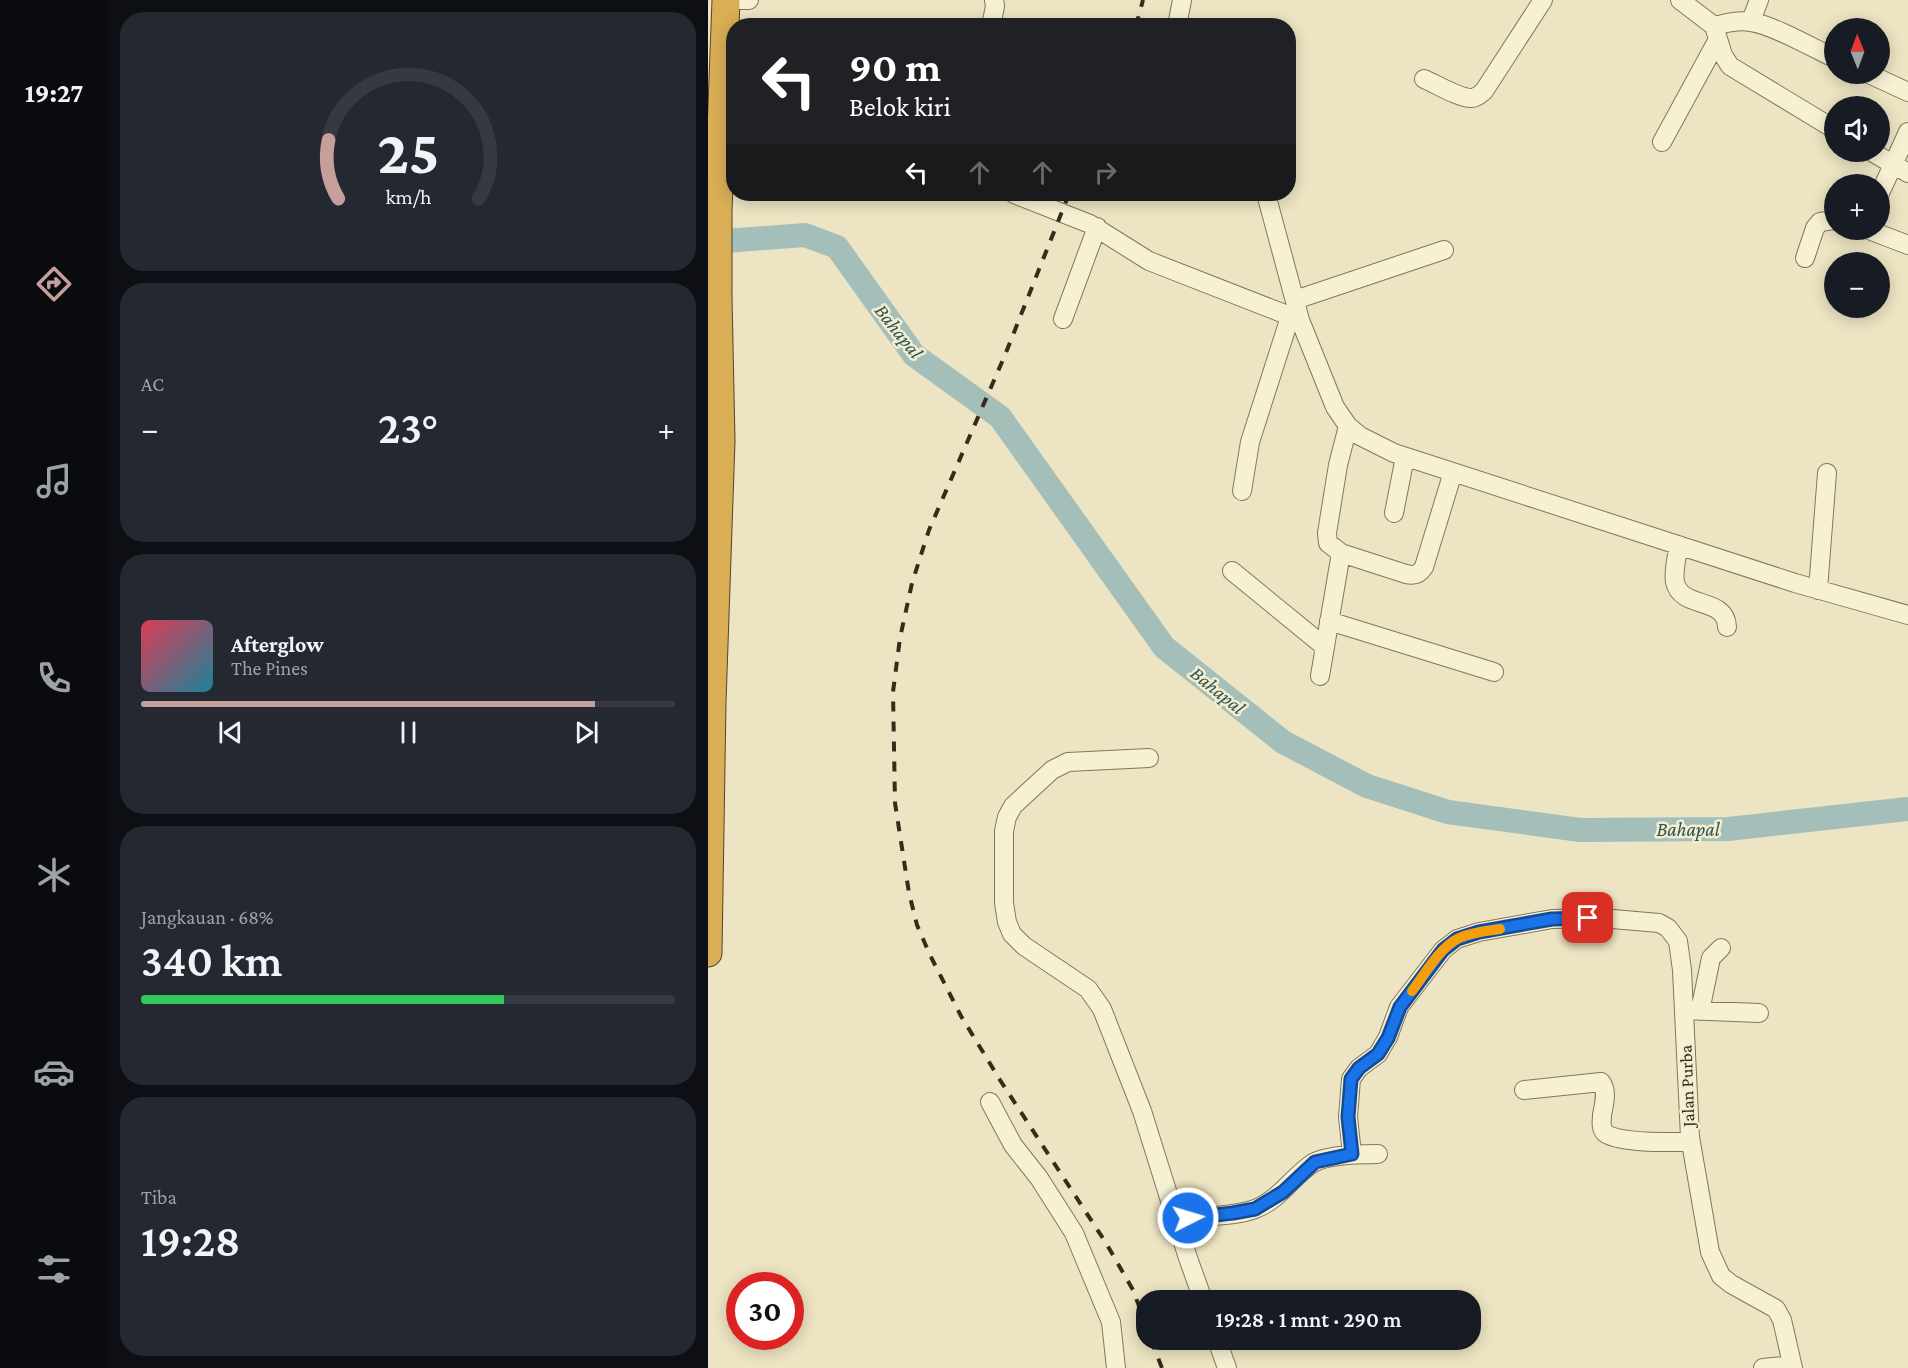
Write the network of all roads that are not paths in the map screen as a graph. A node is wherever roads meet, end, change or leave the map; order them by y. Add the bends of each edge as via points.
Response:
1 (726, 0) edge
2 (749, 0) edge
3 (994, 0) edge
4 (1182, 0) edge
5 (1543, 0) edge
6 (1680, 0) edge
7 (1759, 0) edge
8 (993, 18) edge
9 (1179, 18) edge
10 (1750, 21) junction
11 (725, 33) junction
12 (1715, 33) junction
13 (1824, 53) edge
14 (709, 61) edge
15 (1424, 79) dead end
16 (1890, 84) edge
17 (1908, 92) edge
18 (1824, 123) edge
19 (1908, 132) edge
20 (1662, 142) dead end
21 (1900, 168) edge
22 (1890, 181) edge
23 (1032, 201) edge
24 (1268, 201) edge
25 (1824, 221) edge
26 (1097, 227) junction
27 (1890, 238) edge
28 (1908, 245) edge
29 (1444, 250) dead end
30 (1805, 258) dead end
31 (1295, 313) junction
32 (1063, 319) dead end
33 (708, 411) edge
34 (1348, 426) junction
35 (721, 441) junction
36 (1405, 457) junction
37 (1453, 472) junction
38 (1827, 473) dead end
39 (1242, 491) dead end
40 (1394, 513) dead end
41 (1679, 545) junction
42 (1341, 553) junction
43 (1232, 571) dead end
44 (1818, 590) junction
45 (1908, 615) edge
46 (1329, 621) junction
47 (1727, 627) dead end
48 (1325, 647) junction
49 (1494, 672) dead end
50 (1320, 676) dead end
51 (710, 703) edge
52 (1149, 758) dead end
53 (708, 913) edge
54 (1721, 948) dead end
55 (708, 953) edge
56 (1692, 1010) junction
57 (1759, 1013) dead end
58 (1524, 1090) dead end
59 (990, 1102) dead end
60 (1690, 1142) junction
61 (1352, 1154) junction
62 (1378, 1154) dead end
63 (1176, 1220) junction
64 (1200, 1290) edge
65 (1221, 1350) edge
66 (1792, 1367) edge
67 (1116, 1368) edge
68 (1227, 1368) edge
69 (1763, 1368) edge

1 - 2 street
1 - 11 highway
3 - 8 street
4 - 9 street
5 - 15 street via 1478,96 1465,96
6 - 12 street
7 - 10 street
10 - 12 street via 1734,21
10 - 13 street
11 - 14 highway
11 - 35 highway via 718,211
12 - 18 street via 1730,66
12 - 20 street
16 - 17 street
19 - 21 street
21 - 22 street
23 - 26 street
24 - 31 street
25 - 30 street via 1815,228
26 - 31 street via 1149,261
26 - 32 street
27 - 28 street
29 - 31 street
31 - 34 street via 1335,407
31 - 39 street via 1250,442
33 - 35 highway
34 - 36 street via 1378,447
34 - 42 street via 1327,533 1330,546
35 - 51 highway
36 - 37 street
36 - 40 street
37 - 41 street
37 - 42 street via 1421,572 1406,574
38 - 44 street
41 - 44 street
41 - 47 street via 1675,573 1678,591 1720,611
42 - 46 street
43 - 48 street
44 - 45 street
46 - 48 street
46 - 49 street
48 - 50 street
51 - 53 highway
52 - 63 street via 1068,762 1052,770 1013,806 1004,831 1004,903 1012,934 1088,989 1102,1009 1143,1111
53 - 55 highway
54 - 56 street via 1711,958
56 - 57 street
56 - 60 street, Jalan Purba
56 - 61 street, Jalan Purba via 1678,941 1659,923 1576,917 1457,939 1443,950 1400,1007 1378,1054 1351,1079 1348,1117
58 - 60 street via 1601,1082 1605,1089 1602,1128 1606,1133 1631,1140
59 - 67 street via 1013,1145 1074,1233 1111,1322
60 - 66 street, Jalan Purba via 1706,1237 1716,1266 1731,1284 1776,1309
61 - 62 street
61 - 63 street via 1315,1162 1283,1192 1255,1209
63 - 64 street
65 - 68 street
66 - 69 street

